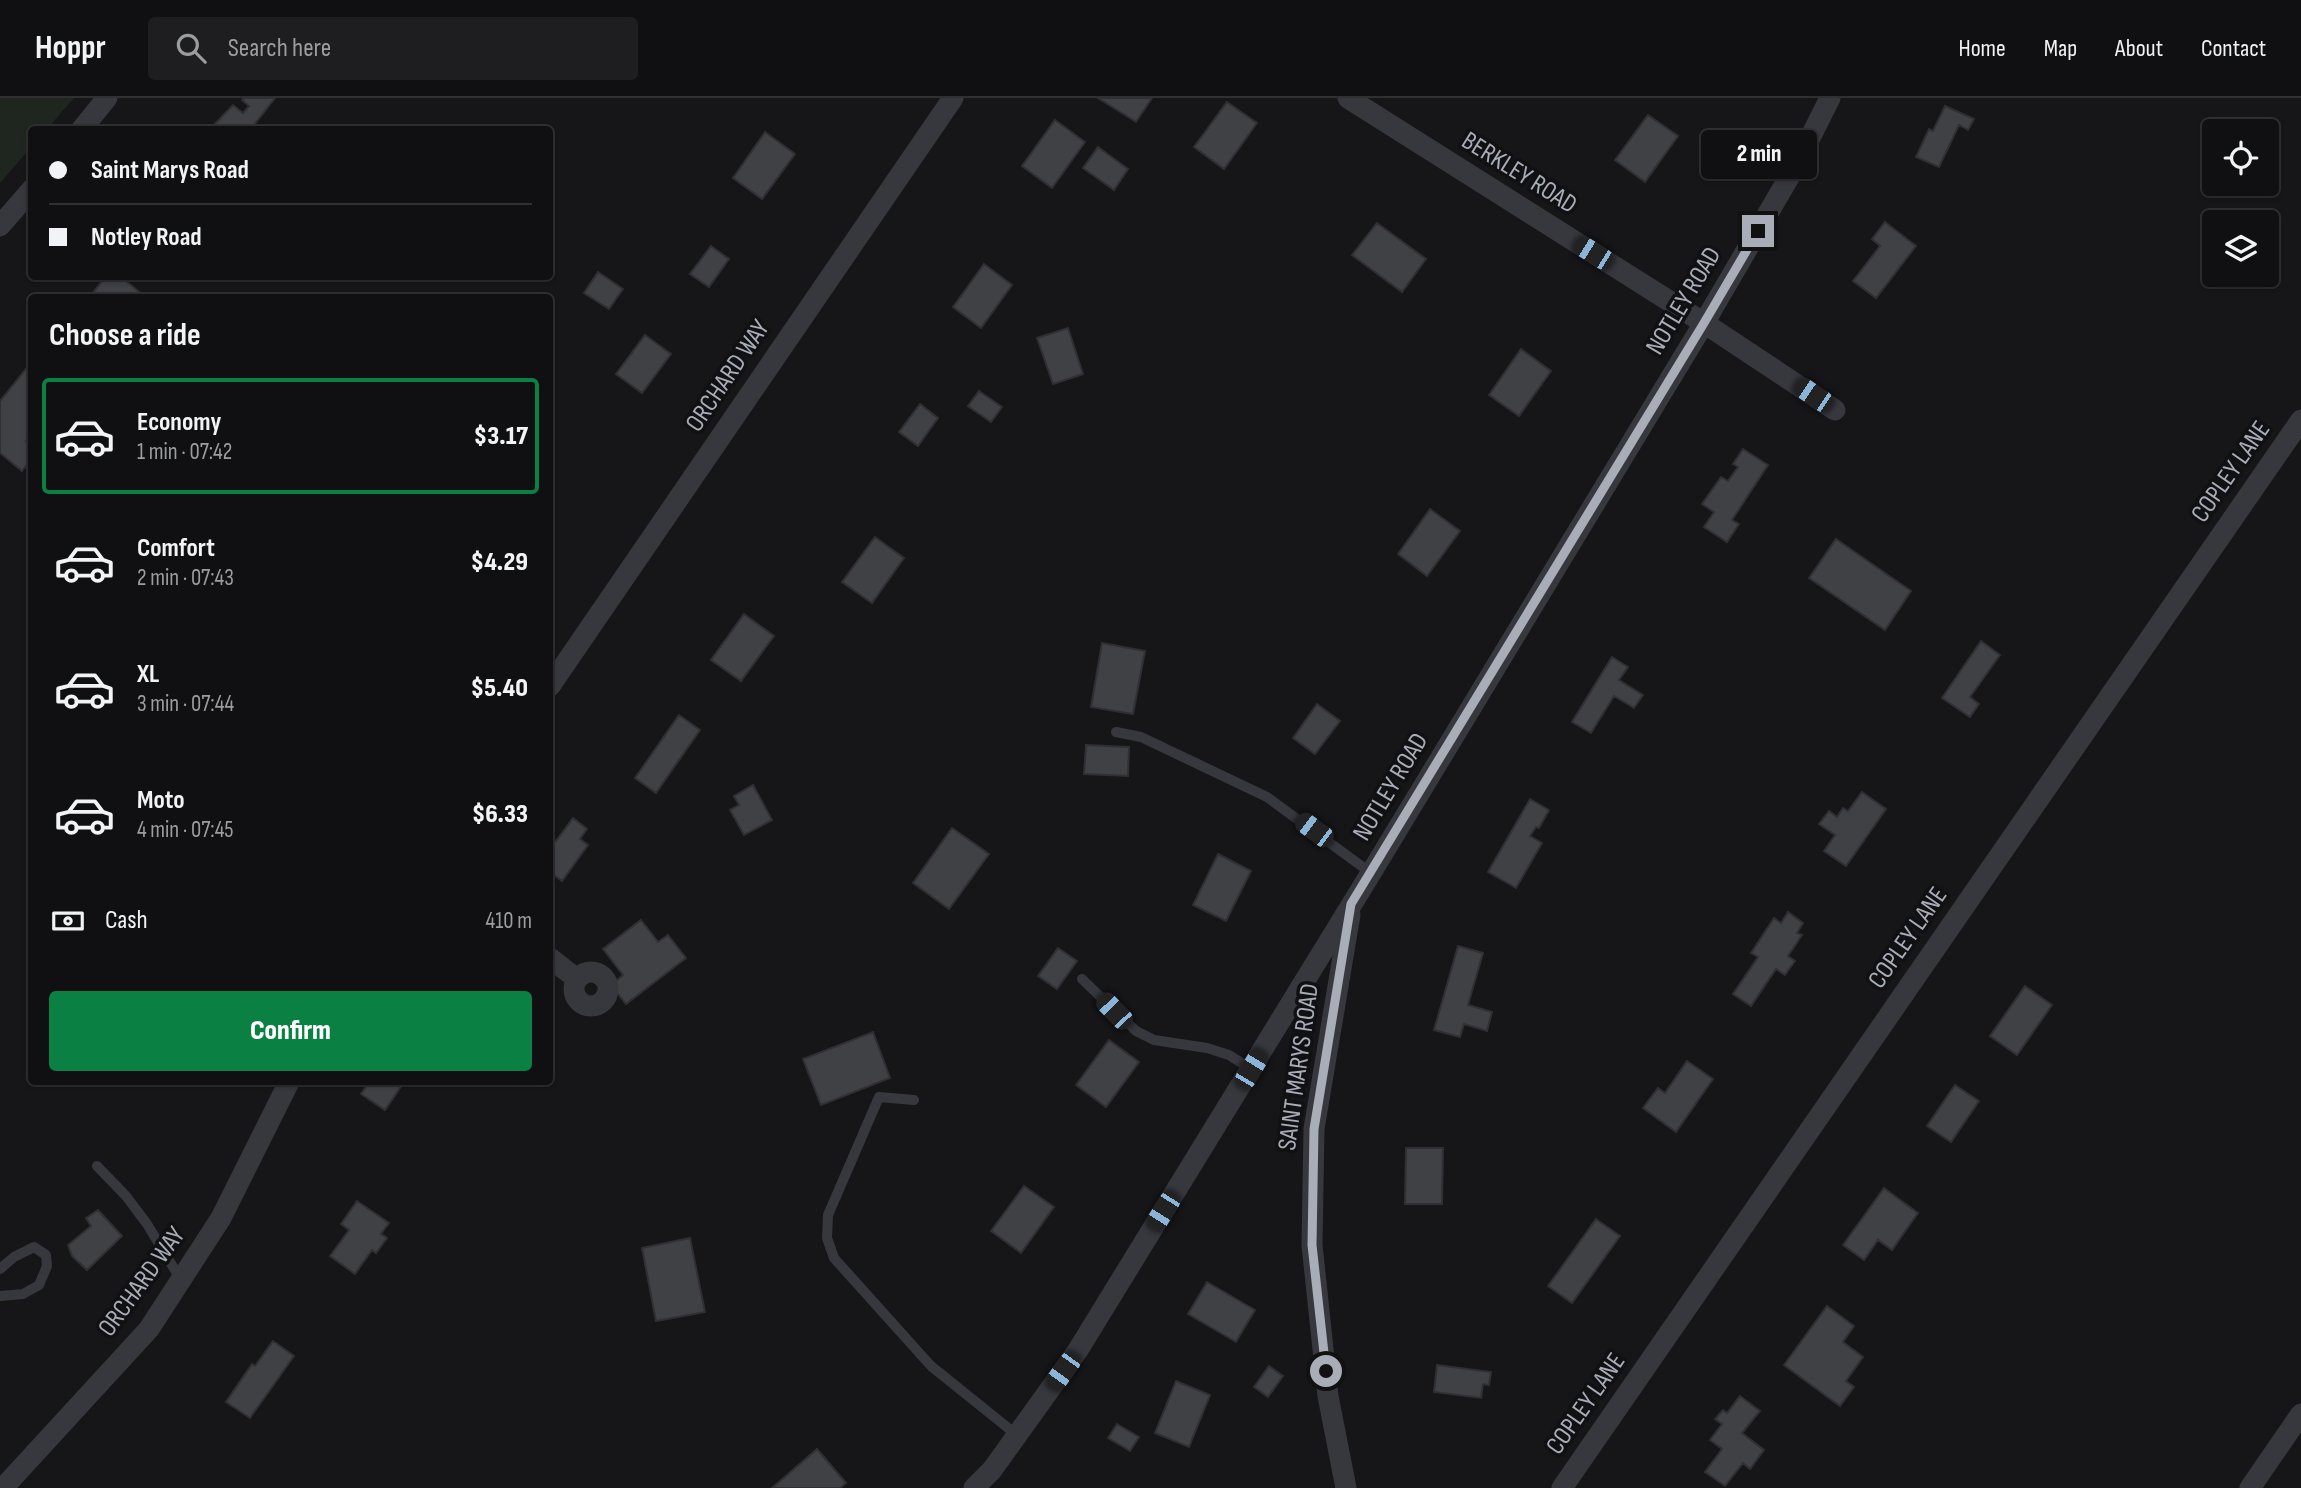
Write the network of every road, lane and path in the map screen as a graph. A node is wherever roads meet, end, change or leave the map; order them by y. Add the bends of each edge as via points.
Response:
1 (107, 98) edge
2 (953, 98) edge
3 (1348, 98) edge
4 (1830, 98) edge
5 (84, 126) edge
6 (28, 194) edge
7 (0, 226) edge
8 (1704, 323) junction
9 (1835, 410) dead end
10 (2301, 420) edge
11 (553, 682) edge
12 (1116, 732) dead end
13 (1371, 873) junction
14 (1351, 904) junction
15 (553, 960) edge
16 (578, 979) dead end
17 (1082, 979) dead end
18 (1251, 1069) junction
19 (288, 1085) edge
20 (914, 1100) dead end
21 (97, 1166) dead end
22 (0, 1269) edge
23 (181, 1280) junction
24 (0, 1296) edge
25 (2301, 1416) edge
26 (1017, 1434) junction
27 (3, 1488) edge
28 (974, 1488) edge
29 (1346, 1488) edge
30 (1562, 1488) edge
31 (2250, 1488) edge

1 - 5 street
2 - 11 street, ORCHARD WAY
3 - 8 street, BERKLEY ROAD
4 - 8 street, NOTLEY ROAD
6 - 7 street
8 - 9 street, BERKLEY ROAD
8 - 13 street, NOTLEY ROAD
10 - 30 street, COPLEY LANE
12 - 13 lane via 1141,737 1267,797
13 - 14 street, NOTLEY ROAD
14 - 18 street, NOTLEY ROAD
14 - 29 street, SAINT MARYS ROAD via 1314,1129 1312,1245 1328,1396
15 - 16 street
17 - 18 lane via 1136,1031 1154,1040 1229,1055
18 - 26 street, NOTLEY ROAD via 1078,1350
19 - 23 street, ORCHARD WAY via 221,1218
20 - 26 lane via 879,1097 828,1215 827,1238 834,1258 931,1366
21 - 23 lane via 147,1224
22 - 24 lane via 34,1247 47,1255 39,1286 23,1294
23 - 27 street, ORCHARD WAY via 149,1329
25 - 31 street
26 - 28 street, NOTLEY ROAD

